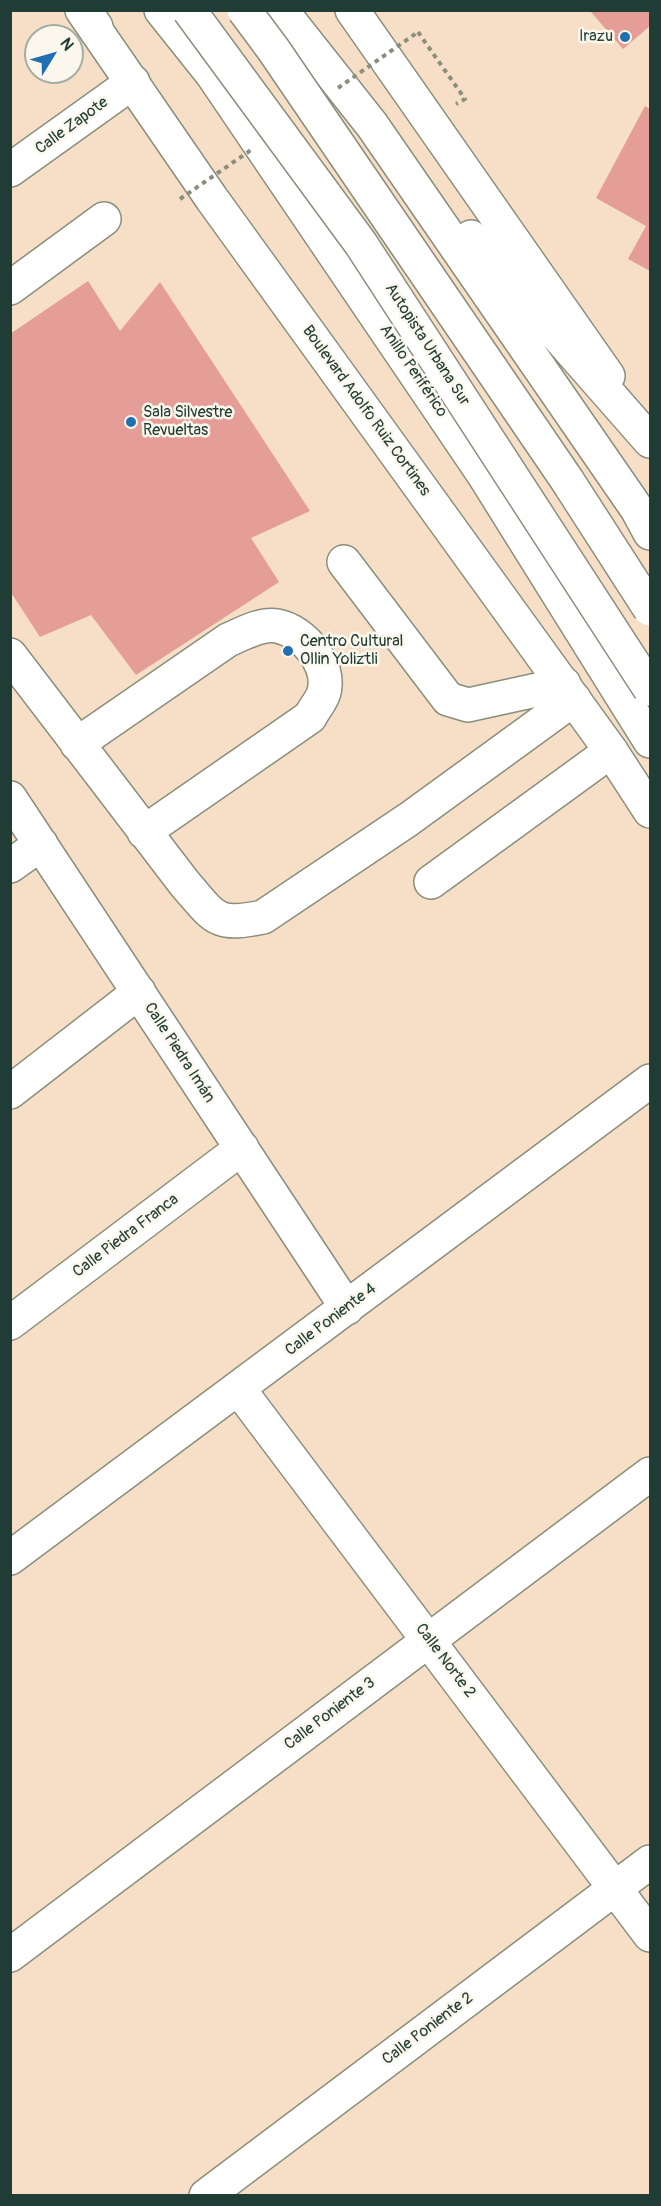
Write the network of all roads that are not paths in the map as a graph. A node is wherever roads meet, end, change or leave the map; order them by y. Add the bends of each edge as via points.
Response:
1 (161, 10) edge
2 (189, 10) edge
3 (244, 10) edge
4 (281, 10) edge
5 (352, 10) edge
6 (88, 16) edge
7 (133, 82) junction
8 (372, 124) junction
9 (10, 170) edge
10 (104, 219) dead end
11 (10, 288) edge
12 (651, 439) edge
13 (651, 533) edge
14 (344, 562) dead end
15 (651, 609) edge
16 (10, 655) edge
17 (651, 689) edge
18 (569, 692) junction
19 (651, 741) edge
20 (77, 744) junction
21 (611, 751) junction
22 (10, 798) edge
23 (651, 811) edge
24 (144, 832) junction
25 (41, 844) junction
26 (10, 867) edge
27 (431, 882) dead end
28 (139, 992) junction
29 (651, 1081) edge
30 (10, 1092) edge
31 (242, 1148) junction
32 (347, 1308) junction
33 (10, 1323) edge
34 (238, 1388) junction
35 (651, 1474) edge
36 (10, 1558) edge
37 (430, 1640) junction
38 (651, 1862) edge
39 (614, 1888) junction
40 (651, 1935) edge
41 (10, 1955) edge
42 (206, 2196) edge

1 - 19 main road, Anillo Periférico via 213,74 484,475
2 - 17 main road, Autopista Urbana Sur, bridge via 361,244
3 - 15 main road, bridge via 567,480
4 - 8 main road
5 - 12 main road
6 - 7 main road, Boulevard Adolfo Ruiz Cortines
7 - 9 main road, Calle Zapote
7 - 18 main road, Boulevard Adolfo Ruiz Cortines via 212,199
8 - 12 main road
8 - 13 main road
10 - 11 main road
14 - 18 main road via 448,699 468,705
16 - 20 main road
18 - 21 main road, Boulevard Adolfo Ruiz Cortines
18 - 24 main road via 409,819 263,917 224,921 208,910
20 - 24 main road
20 - 24 main road via 245,632 277,626 304,640 325,669 324,693 310,717
21 - 23 main road, Boulevard Adolfo Ruiz Cortines
21 - 27 main road
22 - 25 main road, Calle Piedra Imán
25 - 26 main road
25 - 28 main road, Calle Piedra Imán
28 - 30 main road
28 - 31 main road, Calle Piedra Imán
29 - 32 main road, Calle Poniente 4
31 - 32 main road, Calle Piedra Imán
31 - 33 main road, Calle Piedra Franca
32 - 34 main road, Calle Poniente 4
34 - 36 main road, Calle Poniente 4
34 - 37 main road, Calle Norte 2
35 - 37 main road, Calle Poniente 3
37 - 39 main road, Calle Norte 2
37 - 41 main road, Calle Poniente 3
38 - 39 main road, Calle Poniente 2
39 - 40 main road, Calle Norte 2
39 - 42 main road, Calle Poniente 2

